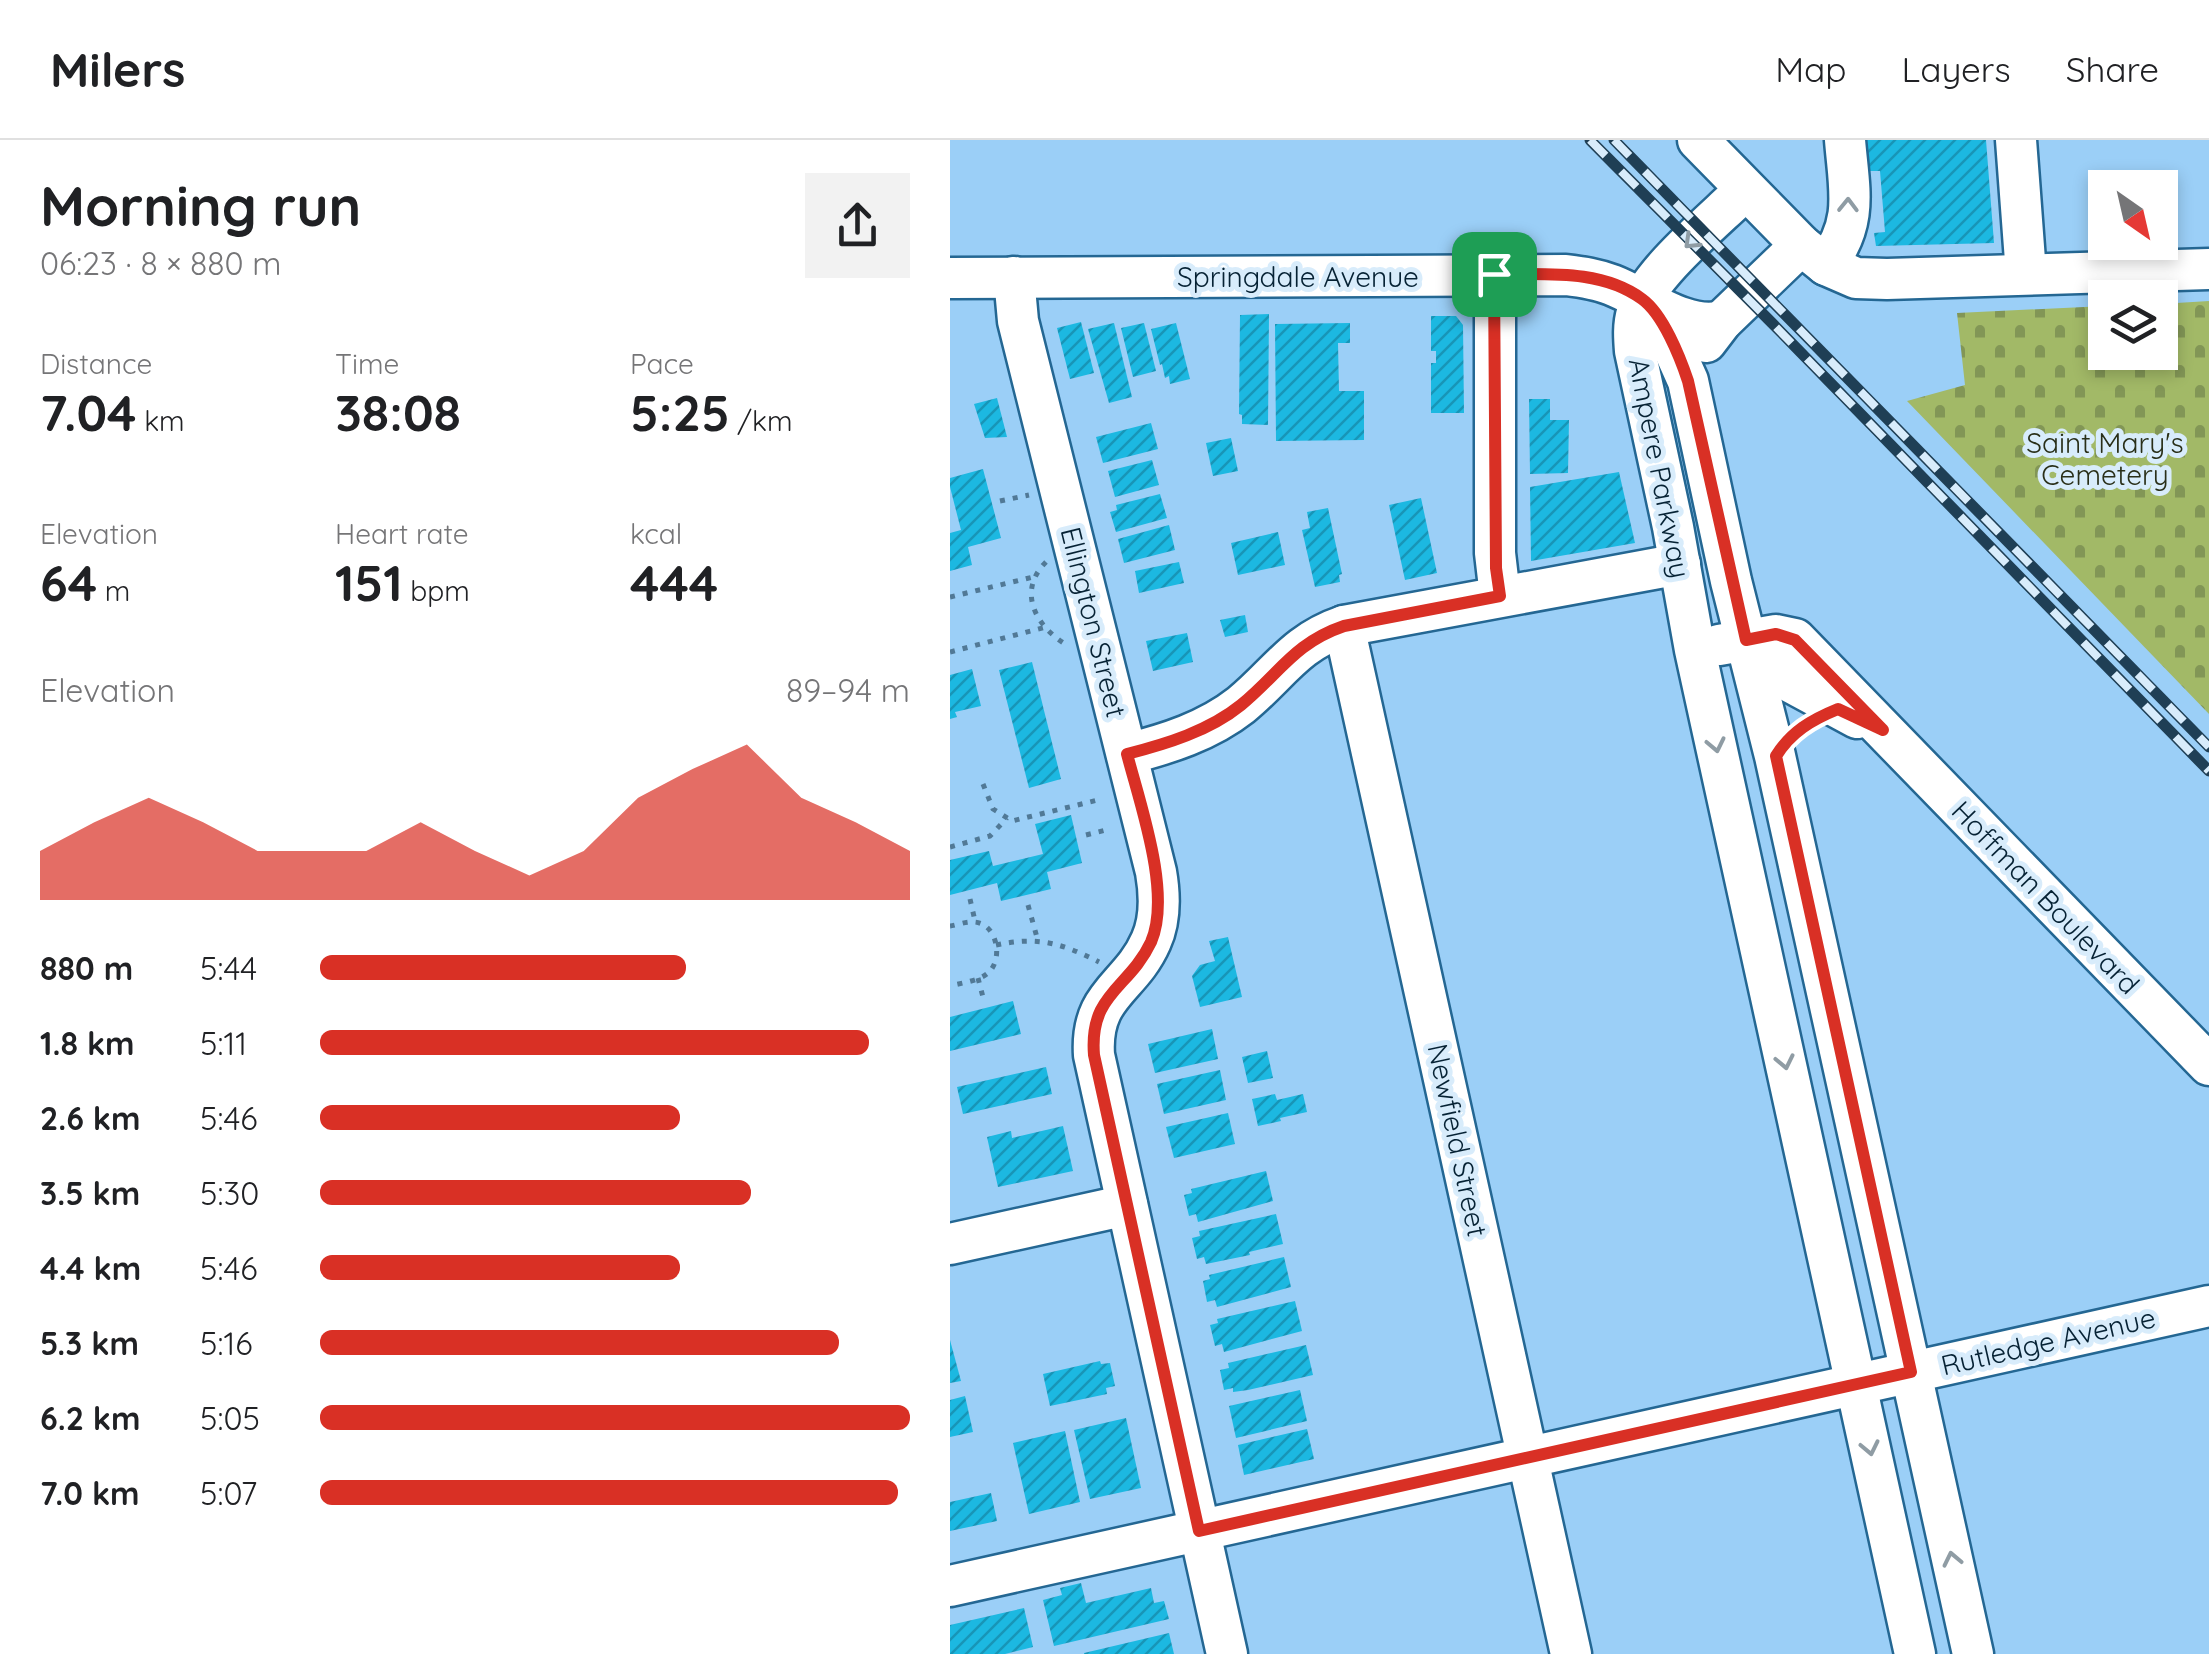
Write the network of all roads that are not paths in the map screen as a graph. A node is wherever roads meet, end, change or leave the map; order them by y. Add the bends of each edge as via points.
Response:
1 (1698, 140) edge
2 (1845, 140) edge
3 (2016, 140) edge
4 (1745, 190) junction
5 (1814, 255) junction
6 (2209, 268) edge
7 (1494, 274) junction
8 (2026, 274) junction
9 (1014, 277) junction
10 (950, 278) edge
11 (1642, 299) junction
12 (1722, 321) junction
13 (1688, 381) junction
14 (1680, 564) junction
15 (1500, 596) junction
16 (1344, 626) junction
17 (1746, 640) junction
18 (1695, 650) junction
19 (1838, 709) junction
20 (1883, 730) junction
21 (1127, 754) junction
22 (1776, 756) junction
23 (2209, 1064) edge
24 (1127, 1206) junction
25 (950, 1244) edge
26 (2209, 1306) edge
27 (1911, 1372) junction
28 (1856, 1384) junction
29 (1527, 1457) junction
30 (1199, 1531) junction
31 (950, 1586) edge
32 (1227, 1654) edge
33 (1571, 1654) edge
34 (1915, 1654) edge
35 (1973, 1654) edge

1 - 4 street
5 -> 2 street via 1841,243 1849,218
3 - 8 street
4 - 5 street
4 -> 11 street
5 - 8 street via 1872,280
5 - 12 street
6 - 8 street
7 - 9 street, Springdale Avenue
7 - 11 street, Springdale Avenue via 1583,276
7 - 15 street
9 - 10 street, Springdale Avenue
9 - 21 street, Ellington Street via 1018,321
11 - 12 street, Springdale Avenue via 1692,320
11 - 13 street, Ampere Parkway
11 - 14 street, Ampere Parkway via 1635,351
12 - 13 street
13 - 17 street, Ampere Parkway
14 - 15 street
14 - 18 street, Ampere Parkway
15 - 16 street
16 - 21 street via 1304,646 1219,720
16 - 29 street, Newfield Street
17 - 18 street, Hoffman Boulevard
17 - 19 street, Hoffman Boulevard via 1783,678
17 - 20 street, Hoffman Boulevard via 1776,634 1795,640
17 - 22 street, Ampere Parkway
18 -> 28 street, Ampere Parkway
19 - 20 street, Hoffman Boulevard
19 - 22 street via 1801,726
20 - 23 street, Hoffman Boulevard
21 - 24 street, Ellington Street via 1156,872 1158,908 1150,942 1102,1006 1093,1036
22 - 27 street, Ampere Parkway
24 - 25 street
24 - 30 street, Ellington Street
26 - 27 street, Rutledge Avenue
27 - 28 street, Rutledge Avenue
35 -> 27 street, Ampere Parkway
28 - 29 street, Rutledge Avenue
28 -> 34 street, Ampere Parkway
29 - 30 street, Rutledge Avenue
29 - 33 street, Newfield Street
30 - 31 street, Rutledge Avenue
30 - 32 street, Ellington Street

